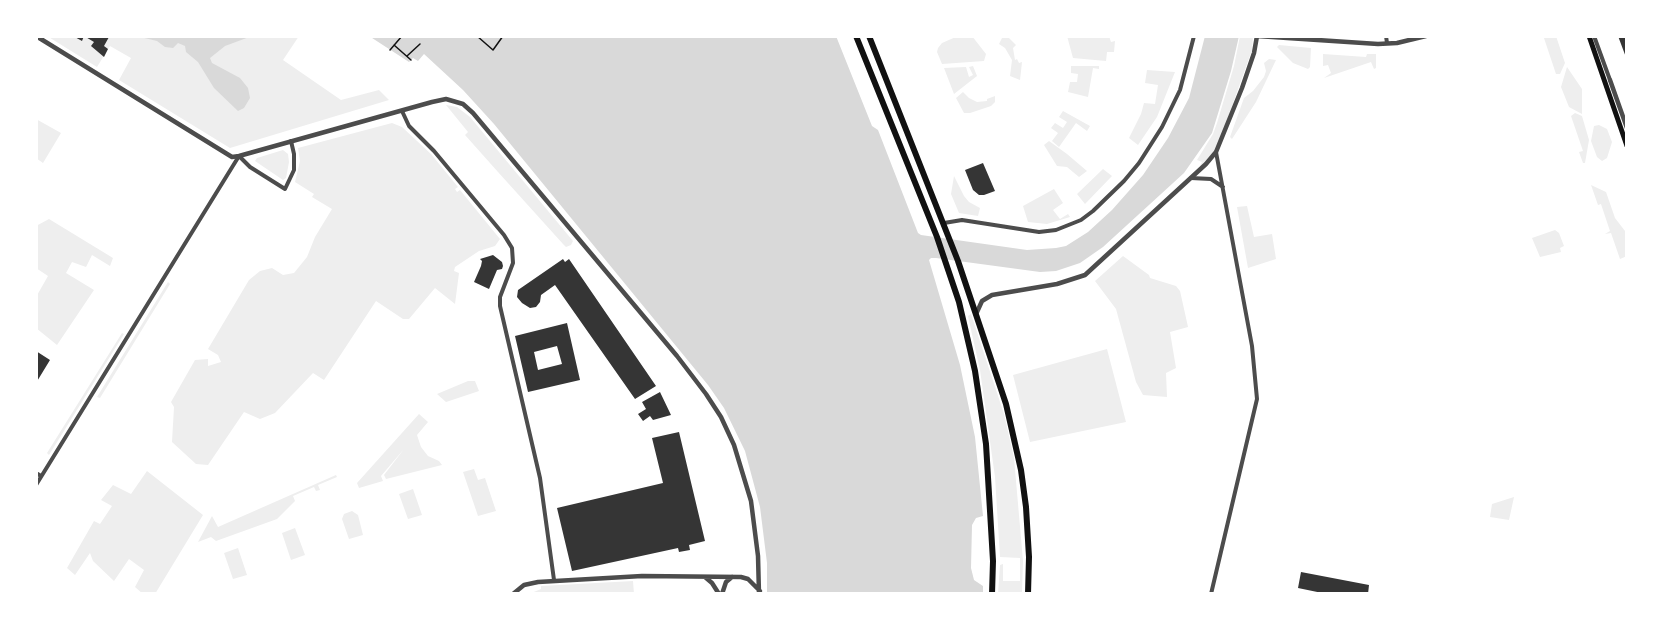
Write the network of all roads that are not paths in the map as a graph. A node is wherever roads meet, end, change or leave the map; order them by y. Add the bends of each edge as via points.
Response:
1 (36, 36) edge
2 (856, 36) edge
3 (869, 36) edge
4 (1194, 36) edge
5 (1257, 36) edge
6 (1386, 36) edge
7 (1426, 36) edge
8 (1588, 36) edge
9 (1594, 36) edge
10 (1387, 44) junction
11 (1610, 80) joint
12 (402, 111) junction
13 (1627, 128) edge
14 (291, 141) junction
15 (1627, 146) edge
16 (1216, 152) junction
17 (239, 156) junction
18 (1191, 178) junction
19 (1224, 187) junction
20 (944, 223) junction
21 (977, 312) junction
22 (36, 473) edge
23 (41, 476) junction
24 (36, 485) edge
25 (735, 576) junction
26 (705, 577) junction
27 (554, 580) junction
28 (759, 592) edge
29 (513, 594) edge
30 (720, 594) edge
31 (992, 594) edge
32 (1028, 594) edge
33 (1211, 594) edge

1 - 17 street via 226,154
2 - 31 main road via 959,302 986,444
3 - 20 main road
4 - 20 street via 1180,90 1162,127 1139,163 1093,212 1056,230 1039,232 962,220
5 - 10 street
5 - 16 street via 1248,71
6 - 10 street
7 - 10 street
8 - 15 main road
9 - 11 street
11 - 13 street
12 - 14 street
12 - 27 street via 409,126 512,248 513,263 500,306 540,478
12 - 28 street via 446,99 468,108 706,394 734,445 743,472 756,530
14 - 17 street
14 - 17 street via 294,170 285,189
16 - 18 street
16 - 19 street
17 - 23 street
18 - 19 street via 1211,179
18 - 21 street via 1085,275 988,297
19 - 33 street via 1252,346 1257,399
20 - 21 main road
21 - 32 main road via 1006,404 1021,470 1029,557
22 - 23 street
23 - 24 street
25 - 26 street
25 - 28 street via 748,579
25 - 30 street via 726,582
26 - 27 street
26 - 30 street
27 - 29 street via 531,583

